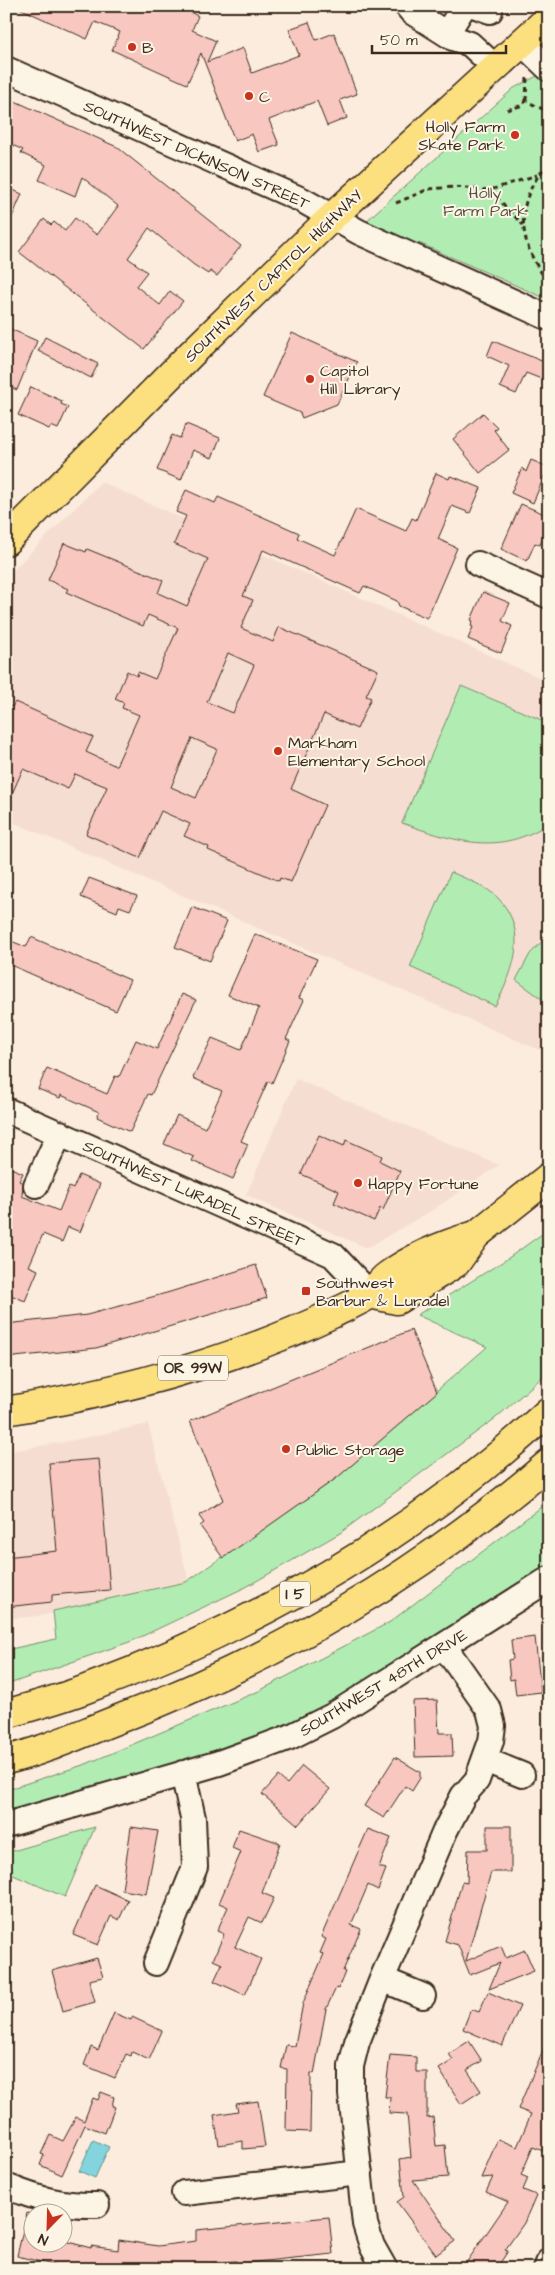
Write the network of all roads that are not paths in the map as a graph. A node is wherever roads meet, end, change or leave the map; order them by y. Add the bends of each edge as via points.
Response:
1 (407, 6) edge
2 (464, 6) edge
3 (549, 18) edge
4 (446, 33) junction
5 (522, 42) junction
6 (495, 67) junction
7 (6, 69) edge
8 (549, 69) edge
9 (332, 217) junction
10 (549, 318) edge
11 (6, 541) edge
12 (478, 564) dead end
13 (549, 596) edge
14 (6, 1110) edge
15 (60, 1133) junction
16 (549, 1177) edge
17 (36, 1186) dead end
18 (370, 1294) junction
19 (549, 1410) edge
20 (6, 1411) edge
21 (549, 1463) edge
22 (549, 1580) edge
23 (444, 1646) junction
24 (6, 1714) edge
25 (6, 1760) edge
26 (486, 1760) junction
27 (183, 1773) junction
28 (522, 1775) dead end
29 (6, 1825) edge
30 (156, 1963) dead end
31 (382, 1978) junction
32 (422, 1996) dead end
33 (360, 2174) junction
34 (6, 2186) edge
35 (184, 2193) dead end
36 (97, 2205) dead end
37 (549, 2262) edge
38 (385, 2269) edge
39 (546, 2269) edge

1 - 4 street
2 - 4 street
3 - 5 main road, SOUTHWEST CAPITOL HIGHWAY
4 - 6 street via 470,44
5 - 6 main road, SOUTHWEST CAPITOL HIGHWAY
5 - 8 street
6 - 9 main road, SOUTHWEST CAPITOL HIGHWAY
7 - 9 street, SOUTHWEST DICKINSON STREET via 302,200
9 - 10 street, SOUTHWEST DICKINSON STREET
9 - 11 main road, SOUTHWEST CAPITOL HIGHWAY
12 - 13 street
14 - 15 street, SOUTHWEST LURADEL STREET
15 - 17 street
15 - 18 street, SOUTHWEST LURADEL STREET via 333,1255
16 - 18 main road via 476,1235 456,1263 397,1300
18 - 20 main road, OR 99W via 297,1330 190,1369 109,1392
19 - 24 main road, I 5 via 488,1465 414,1520 341,1568 245,1622 84,1690
21 - 25 main road, I 5 via 412,1569 302,1635 211,1682
22 - 23 street, SOUTHWEST 48TH DRIVE
23 - 26 street via 489,1710 493,1726
23 - 27 street, SOUTHWEST 48TH DRIVE via 332,1716 290,1737 242,1756
26 - 28 street
26 - 31 street via 445,1831
27 - 29 street, SOUTHWEST 48TH DRIVE
27 - 30 street via 193,1818 195,1868
31 - 32 street
31 - 33 street via 350,2066
33 - 35 street
33 - 38 street via 365,2224 372,2246
34 - 36 street via 37,2199 71,2206
37 - 39 street

